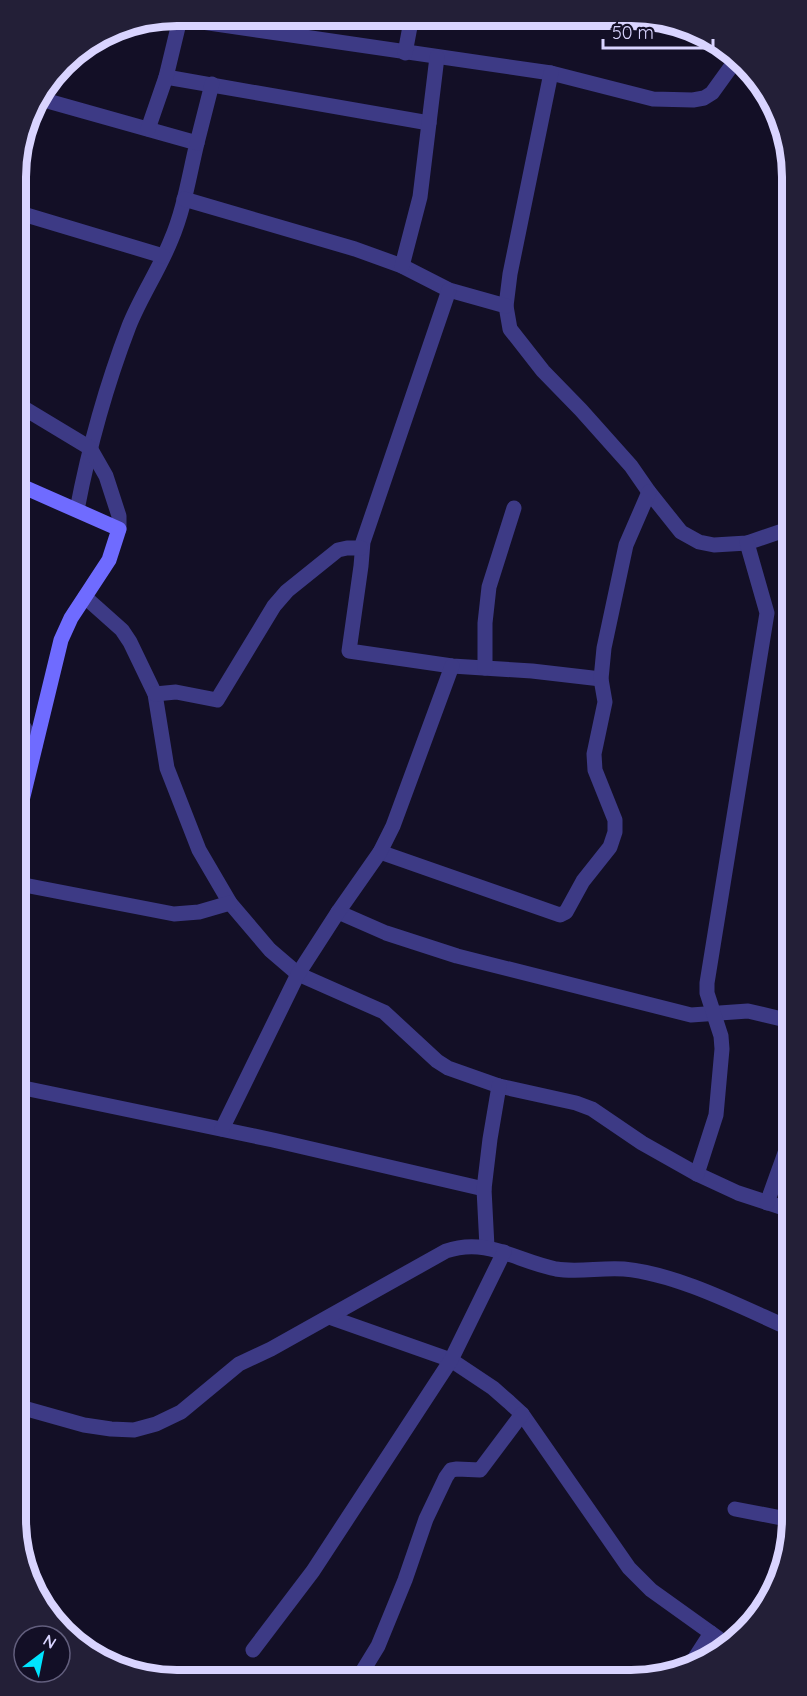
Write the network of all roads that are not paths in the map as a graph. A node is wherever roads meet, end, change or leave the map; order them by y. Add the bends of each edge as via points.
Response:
1 (173, 26) edge
2 (228, 26) edge
3 (410, 26) edge
4 (405, 52) junction
5 (437, 57) junction
6 (732, 65) edge
7 (551, 73) junction
8 (166, 77) junction
9 (212, 84) junction
10 (46, 101) edge
11 (429, 123) junction
12 (148, 129) junction
13 (197, 144) junction
14 (184, 199) junction
15 (26, 215) edge
16 (163, 255) junction
17 (402, 266) junction
18 (449, 290) junction
19 (506, 306) junction
20 (26, 409) edge
21 (90, 448) junction
22 (26, 488) edge
23 (649, 492) junction
24 (514, 508) dead end
25 (77, 510) junction
26 (119, 529) junction
27 (782, 531) edge
28 (747, 543) junction
29 (362, 548) junction
30 (85, 597) junction
31 (452, 666) junction
32 (484, 668) junction
33 (601, 679) junction
34 (155, 694) junction
35 (26, 732) edge
36 (34, 746) junction
37 (26, 782) edge
38 (380, 852) junction
39 (26, 885) edge
40 (230, 903) junction
41 (338, 912) junction
42 (298, 974) junction
43 (713, 1014) junction
44 (781, 1019) edge
45 (499, 1086) junction
46 (26, 1088) edge
47 (222, 1129) junction
48 (781, 1163) edge
49 (698, 1174) junction
50 (484, 1189) junction
51 (767, 1203) junction
52 (781, 1207) edge
53 (487, 1247) junction
54 (504, 1252) junction
55 (329, 1317) junction
56 (781, 1325) edge
57 (451, 1360) junction
58 (26, 1409) edge
59 (522, 1414) junction
60 (735, 1509) dead end
61 (781, 1518) edge
62 (711, 1633) junction
63 (721, 1640) edge
64 (253, 1650) dead end
65 (697, 1655) edge
66 (363, 1670) edge

1 - 8 street
2 - 4 street
3 - 4 street
4 - 5 street
5 - 7 street
5 - 11 street
6 - 7 street via 712,93 693,100 653,99
7 - 19 street
8 - 9 street
8 - 12 street
9 - 11 street
9 - 13 street
10 - 12 street
11 - 17 street via 420,197
12 - 13 street
13 - 14 street
14 - 16 street
14 - 17 street
15 - 16 street
16 - 21 street via 130,324
17 - 18 street
18 - 19 street
18 - 29 street
19 - 23 street via 510,329 543,371 631,466
20 - 21 street
21 - 25 street
21 - 26 street via 106,476 119,516
22 - 25 street
23 - 28 street via 688,537 714,545
23 - 33 street via 626,545
24 - 32 street via 489,587
25 - 26 street
26 - 30 street via 109,560
27 - 28 street
28 - 43 street via 767,613 706,984
29 - 31 street via 350,651
29 - 34 street via 338,550 288,591 266,617 217,700 176,692
30 - 34 street via 122,630
30 - 36 street via 61,640
31 - 32 street
31 - 38 street via 404,800
32 - 33 street
33 - 38 street via 606,702 594,762 615,820 615,832 610,847 583,881 566,912 560,915
34 - 40 street via 167,768 199,850
35 - 36 street
36 - 37 street
38 - 41 street
39 - 40 street via 174,914
40 - 42 street via 270,950
41 - 42 street
41 - 43 street via 386,933 507,970 691,1015
42 - 45 street via 384,1012 442,1065
42 - 47 street
43 - 44 street via 748,1011
43 - 49 street via 722,1041 716,1115
45 - 49 street via 592,1109
45 - 50 street
46 - 47 street
47 - 50 street
48 - 51 street
49 - 51 street
50 - 53 street
51 - 52 street
53 - 54 street
53 - 55 street via 446,1251
54 - 56 street via 568,1271 625,1269 663,1277
54 - 57 street
55 - 57 street
55 - 58 street via 239,1364 181,1412 156,1424 134,1430 111,1429
57 - 59 street via 493,1388
57 - 64 street via 313,1571
59 - 62 street via 629,1568 651,1590
59 - 66 street via 480,1470 451,1470 446,1477 378,1646
60 - 61 street
62 - 63 street
62 - 65 street

